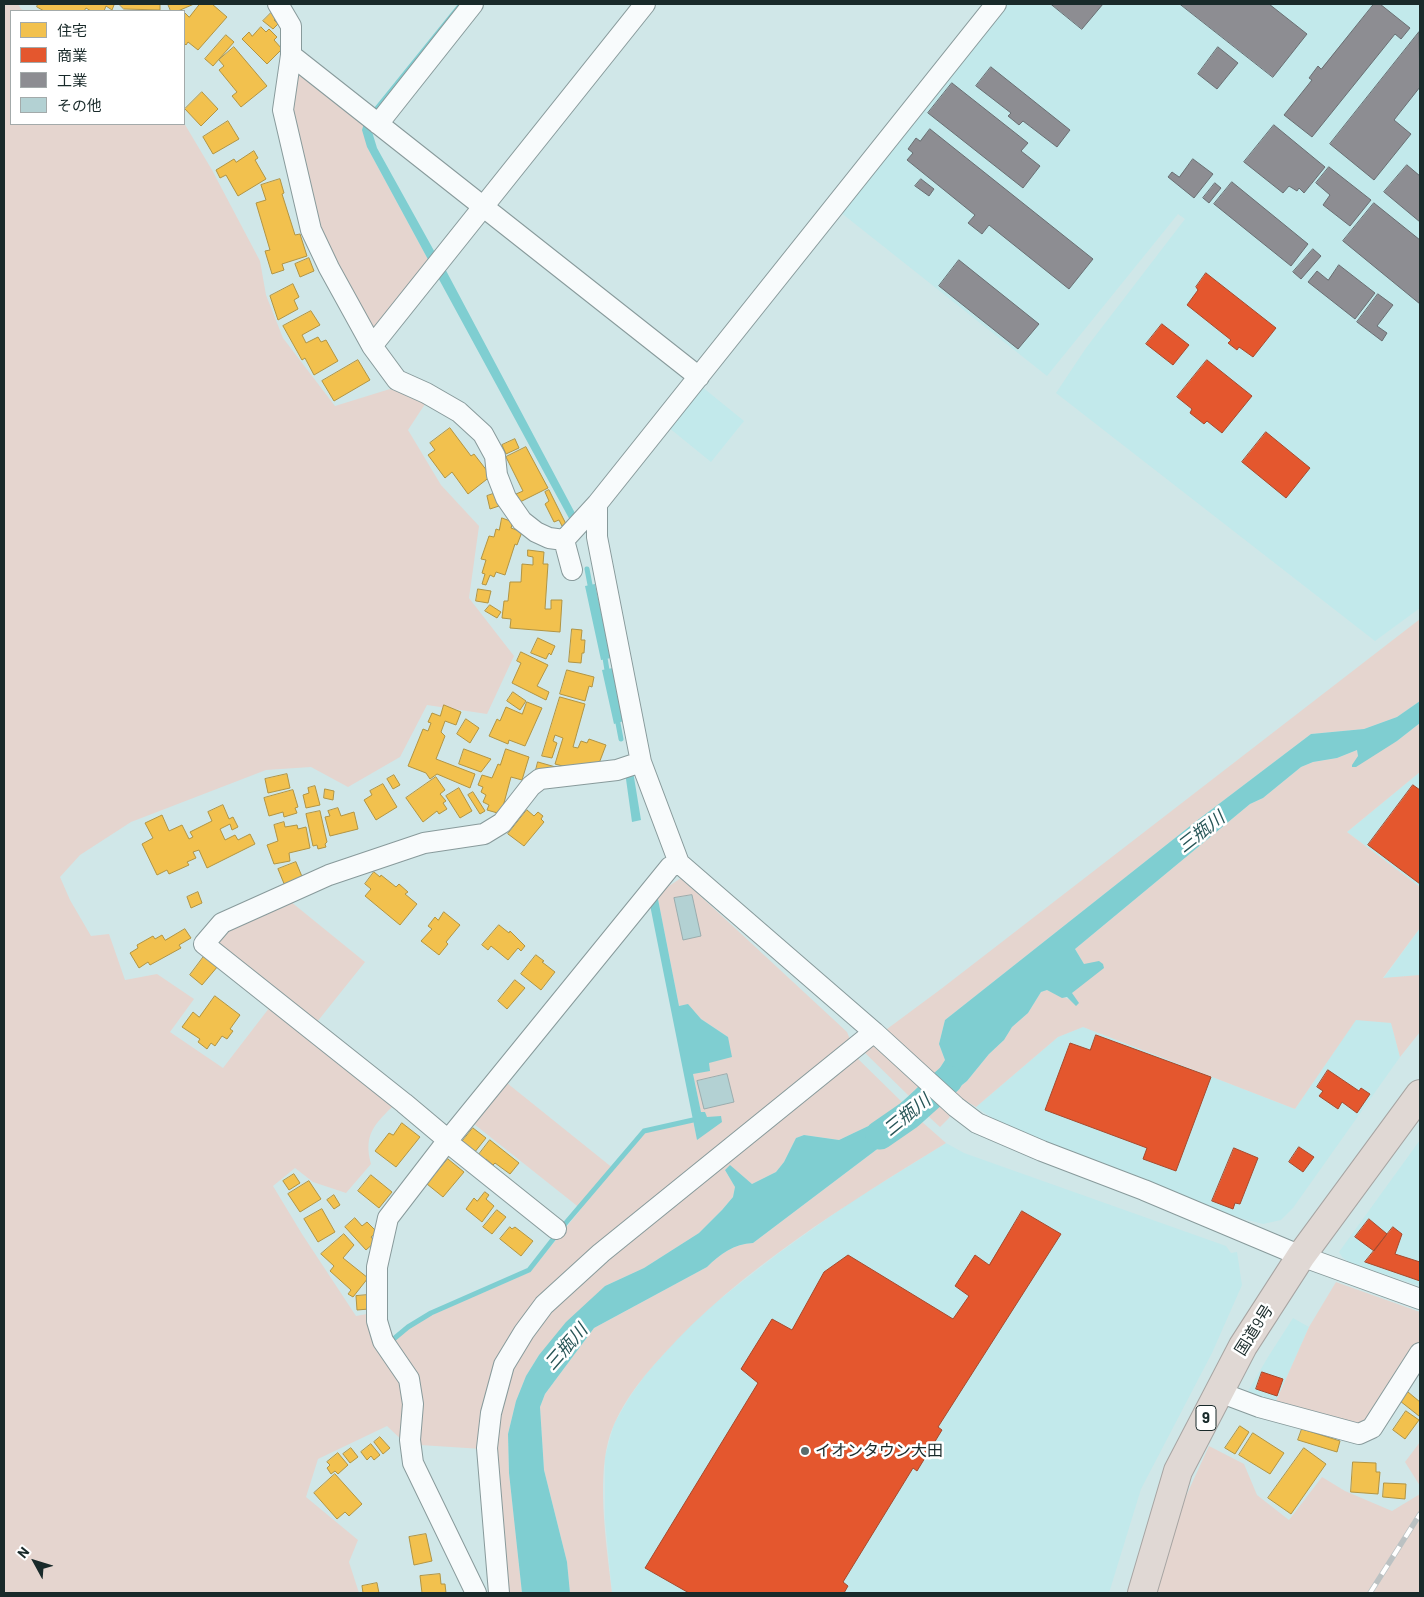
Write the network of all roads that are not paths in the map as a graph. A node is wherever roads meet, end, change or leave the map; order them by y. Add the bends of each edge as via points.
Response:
1 (278, 4) edge
2 (473, 4) edge
3 (644, 4) edge
4 (996, 4) edge
5 (291, 55) junction
6 (378, 124) junction
7 (482, 207) junction
8 (372, 346) junction
9 (699, 377) junction
10 (597, 504) junction
11 (564, 540) junction
12 (572, 570) dead end
13 (632, 765) junction
14 (679, 862) junction
15 (874, 1032) junction
16 (1420, 1094) edge
17 (448, 1140) junction
18 (556, 1229) dead end
19 (1301, 1256) junction
20 (1420, 1299) edge
21 (1420, 1353) edge
22 (1219, 1392) junction
23 (476, 1593) edge
24 (500, 1593) edge
25 (1142, 1593) edge

1 - 5 street via 291,26
2 - 6 street
3 - 7 street
4 - 9 street
5 - 6 street
5 - 8 street via 283,110 311,230
6 - 7 street
7 - 8 street
7 - 9 street
8 - 11 street via 397,380 459,412 483,434 494,456 506,498 522,521 549,538
9 - 10 street
10 - 11 street
10 - 13 street via 597,537
11 - 12 street
13 - 14 street
13 - 17 street via 540,779 502,823 484,834 424,843 330,875 222,924 204,944
14 - 15 street
14 - 17 street via 670,867
15 - 19 street via 977,1123
15 - 24 street via 601,1253 544,1305 524,1332 504,1365 491,1413 487,1448
16 - 19 highway, 国道9号 / 9
17 - 18 street
17 - 23 street via 388,1218 377,1267 377,1321 383,1341 409,1379 413,1404 410,1440 414,1463
19 - 20 street
19 - 22 highway, 国道9号 / 9 via 1243,1346
21 - 22 street via 1372,1428 1359,1434 1259,1407
22 - 25 highway, 国道9号 / 9 via 1178,1471

